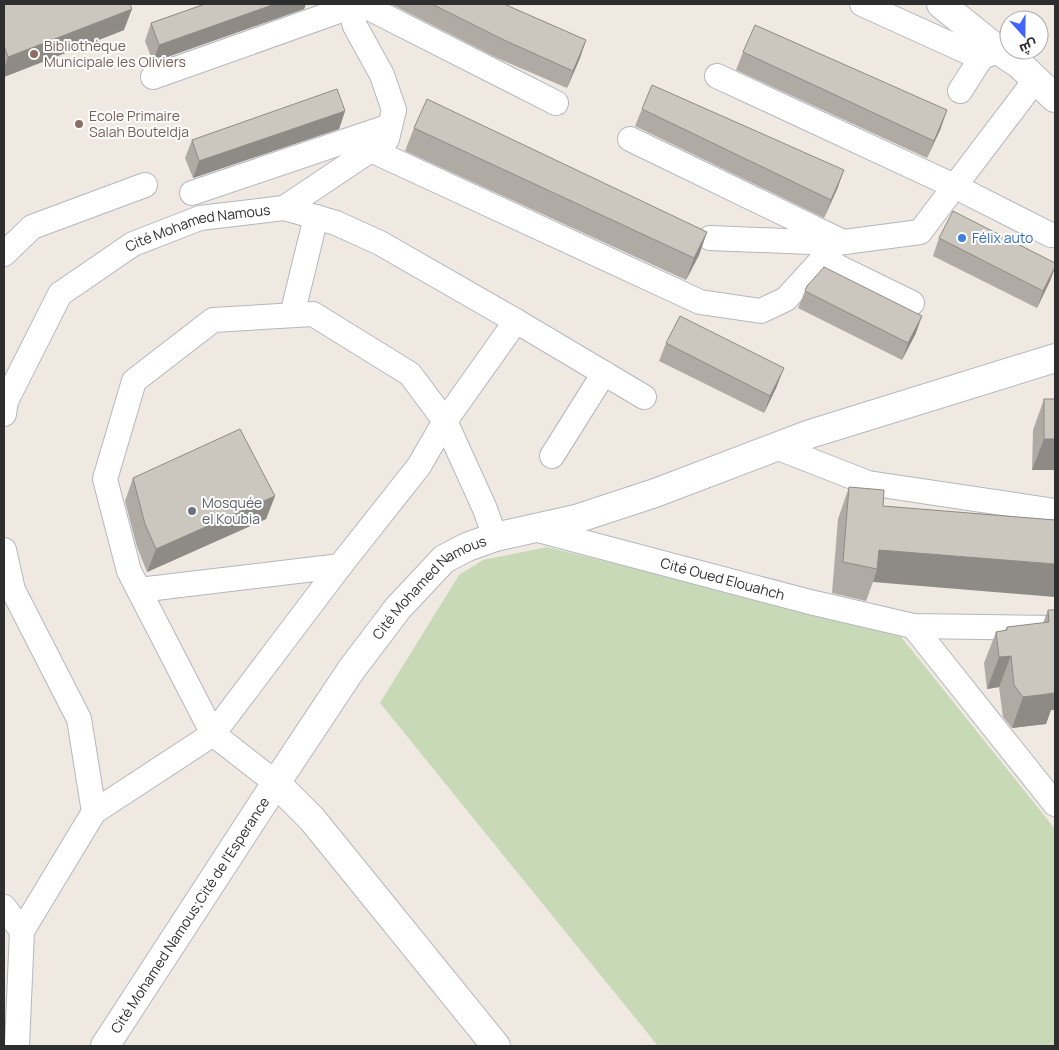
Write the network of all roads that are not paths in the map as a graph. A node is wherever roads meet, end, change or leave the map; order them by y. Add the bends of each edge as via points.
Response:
1 (862, 4) edge
2 (941, 4) edge
3 (354, 5) edge
4 (990, 54) junction
5 (717, 76) dead end
6 (153, 77) dead end
7 (1036, 79) junction
8 (960, 91) dead end
9 (1055, 98) edge
10 (556, 103) dead end
11 (390, 126) junction
12 (630, 139) dead end
13 (371, 150) junction
14 (145, 185) dead end
15 (954, 186) junction
16 (192, 193) dead end
17 (284, 208) junction
18 (316, 217) junction
19 (1051, 234) dead end
20 (710, 238) dead end
21 (834, 248) junction
22 (4, 254) edge
23 (912, 303) dead end
24 (292, 315) junction
25 (516, 321) junction
26 (1055, 358) edge
27 (604, 373) junction
28 (644, 397) dead end
29 (4, 414) edge
30 (446, 420) junction
31 (776, 447) junction
32 (552, 456) dead end
33 (1055, 511) edge
34 (534, 529) junction
35 (494, 537) junction
36 (4, 550) edge
37 (340, 566) junction
38 (139, 590) junction
39 (913, 626) junction
40 (1055, 628) edge
41 (213, 734) junction
42 (276, 783) junction
43 (1055, 804) edge
44 (94, 812) junction
45 (4, 907) edge
46 (22, 931) junction
47 (17, 1046) edge
48 (105, 1046) edge
49 (496, 1046) edge

1 - 4 street
2 - 4 main road
3 - 6 street
3 - 10 street
3 - 11 street via 355,26 382,75 394,110
4 - 7 main road via 1019,64
4 - 8 street
5 - 15 street
7 - 9 main road
7 - 15 street
11 - 13 street via 387,139
11 - 16 street
12 - 21 street
13 - 17 street
13 - 21 street via 700,302 761,311 786,299
14 - 22 street via 32,227
15 - 19 street
15 - 21 street via 920,232
17 - 18 street, Cité Mohamed Namous
17 - 29 street, Cité Mohamed Namous via 200,218 133,244 60,294 6,401
18 - 24 street
18 - 25 street, Cité Mohamed Namous via 380,243
20 - 21 street
21 - 23 street
24 - 30 street via 313,314 410,374
24 - 38 street via 213,320 134,381 105,479 129,572
25 - 27 street, Cité Mohamed Namous
25 - 30 street
26 - 31 main road, Cité Mohamed Namous
27 - 28 street, Cité Mohamed Namous
27 - 32 street
30 - 35 street via 486,508
30 - 37 street via 419,466
31 - 33 street via 868,483
31 - 34 main road, Cité Mohamed Namous via 655,493
34 - 35 main road, Cité Mohamed Namous
34 - 39 street, Cité Oued Elouahch
35 - 42 main road, Cité Mohamed Namous via 467,546 444,559 398,608
36 - 44 street via 13,590 79,719
37 - 38 street
37 - 41 street
38 - 41 street
39 - 40 street, Cité Oued Elouahch
39 - 43 street
41 - 42 street
41 - 44 street
42 - 48 main road, Cité Mohamed Namous;Cité de l'Esperance
42 - 49 main road via 312,819
44 - 46 street
45 - 46 street
46 - 47 street

